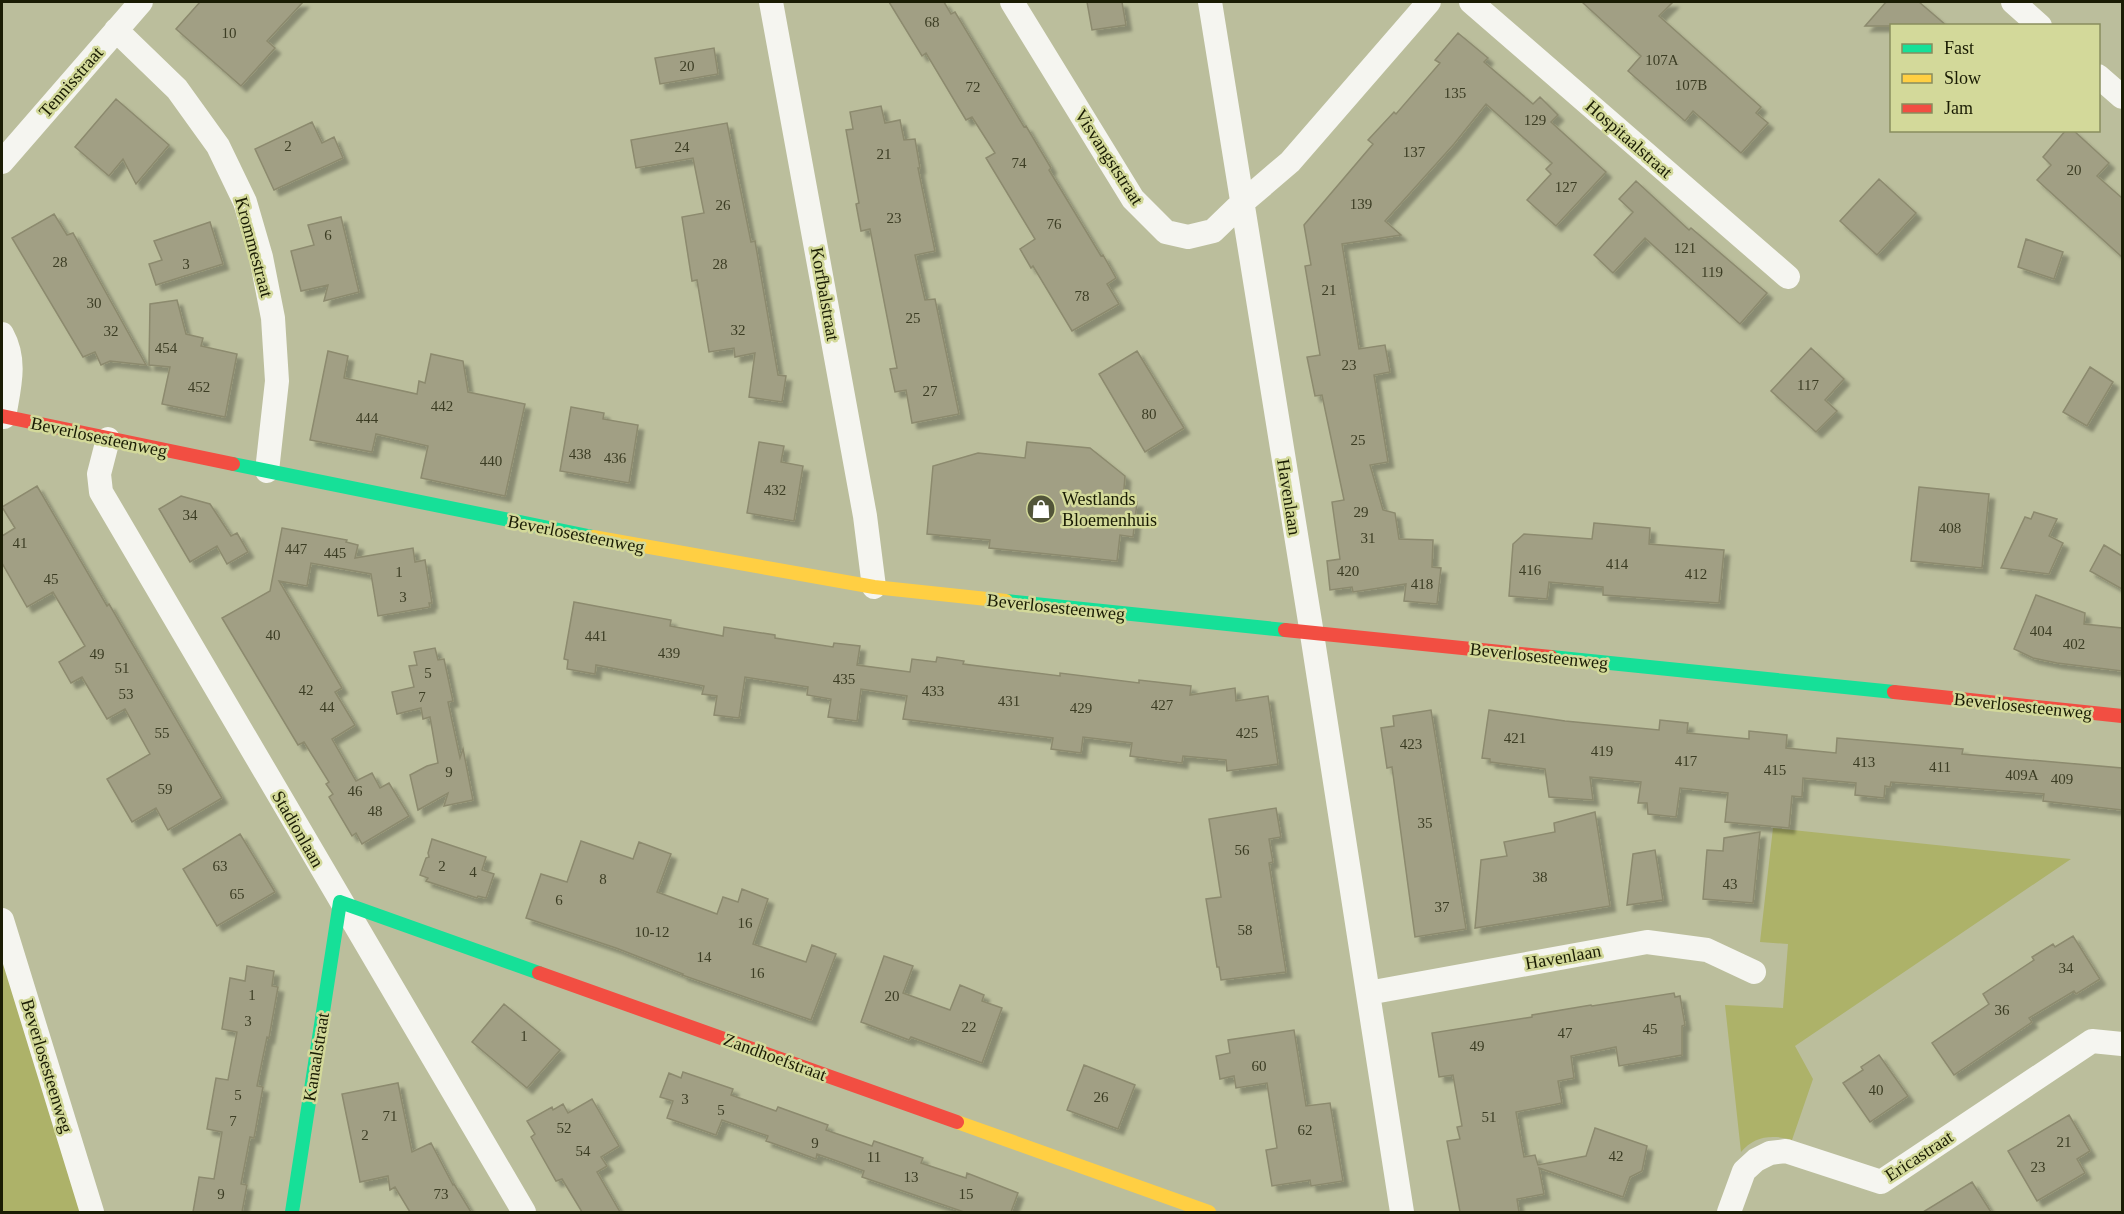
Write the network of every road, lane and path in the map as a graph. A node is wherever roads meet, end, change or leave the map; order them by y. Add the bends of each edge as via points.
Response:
1 (141, 2) edge
2 (771, 2) edge
3 (1012, 2) edge
4 (1210, 2) edge
5 (1429, 2) edge
6 (1471, 2) edge
7 (2013, 2) edge
8 (2038, 24) edge
9 (116, 30) junction
10 (2100, 78) edge
11 (2122, 97) edge
12 (2, 162) edge
13 (1242, 203) junction
14 (1788, 277) dead end
15 (2, 334) edge
16 (3, 416) edge
17 (108, 439) junction
18 (267, 471) junction
19 (874, 587) junction
20 (1312, 634) junction
21 (2122, 716) edge
22 (340, 902) junction
23 (2, 921) edge
24 (1754, 972) dead end
25 (1368, 993) junction
26 (2122, 1044) edge
27 (92, 1212) edge
28 (292, 1212) edge
29 (524, 1212) edge
30 (1209, 1212) edge
31 (1402, 1212) edge
32 (1729, 1212) edge

1 - 9 street, Tennisstraat
2 - 19 street, Korfbalstraat via 866,516
3 - 13 street, Visvangststraat via 1133,199 1166,232 1188,237 1213,231
4 - 13 street, Havenlaan
5 - 13 street via 1290,162
6 - 14 street, Hospitaalstraat
7 - 8 street
9 - 12 street, Tennisstraat
9 - 18 street, Krommestraat via 177,89 218,146 245,202 273,318 277,381
10 - 11 street
13 - 20 street, Havenlaan
15 - 16 street via 9,346 12,370
16 - 17 street, Beverlosesteenweg
17 - 18 street, Beverlosesteenweg
17 - 22 street, Stadionlaan via 99,474 100,492
18 - 19 street, Beverlosesteenweg via 729,564
19 - 20 street, Beverlosesteenweg
20 - 21 street, Beverlosesteenweg
20 - 25 street, Havenlaan
22 - 28 street, Kanaalstraat
22 - 29 street, Stadionlaan
22 - 30 street, Zandhoefstraat
23 - 27 street, Beverlosesteenweg
24 - 25 street, Havenlaan via 1707,950 1647,942
25 - 31 street, Havenlaan
26 - 32 street, Ericastraat via 2092,1041 1881,1182 1786,1151 1770,1153 1744,1171

